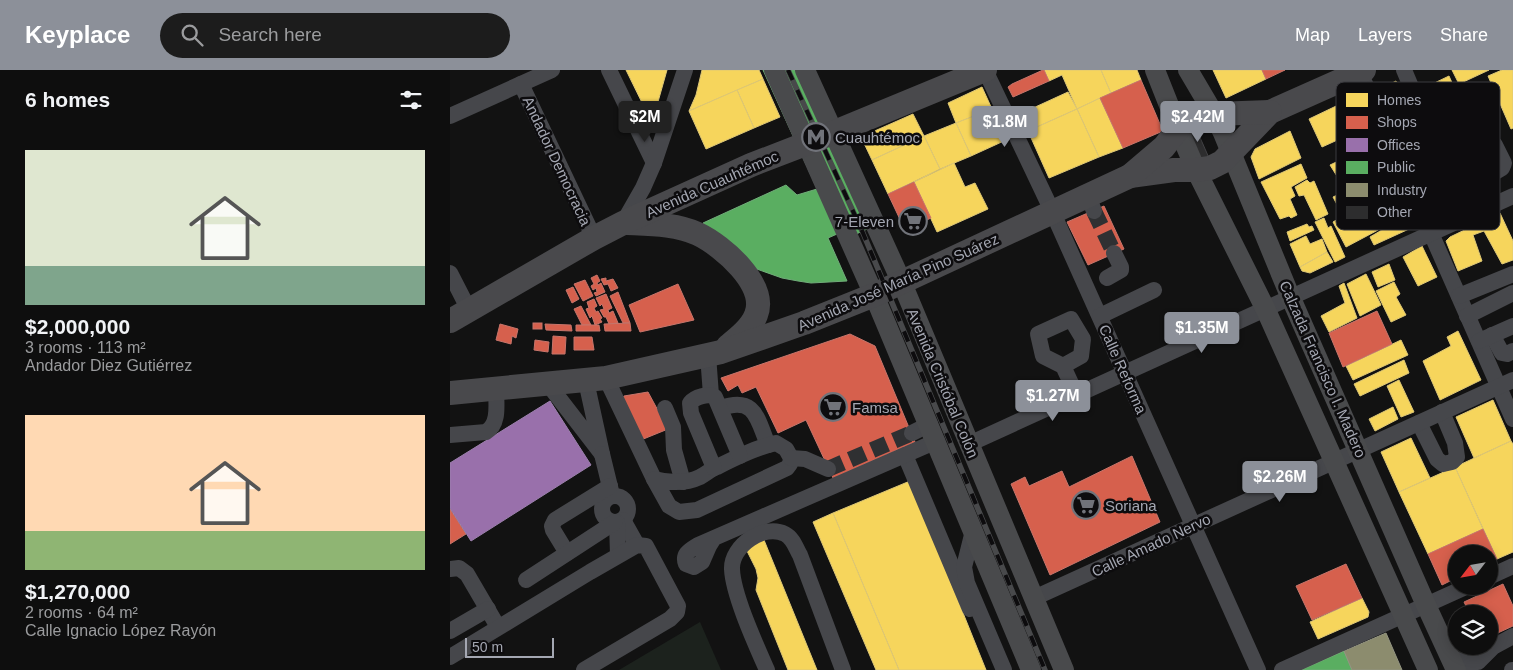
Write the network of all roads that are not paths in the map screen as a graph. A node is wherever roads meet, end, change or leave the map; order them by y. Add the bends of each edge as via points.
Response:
1 (552, 70) edge
2 (609, 70) edge
3 (685, 70) edge
4 (774, 70) edge
5 (805, 70) edge
6 (985, 70) edge
7 (1155, 70) edge
8 (1188, 70) edge
9 (1404, 70) edge
10 (1361, 71) edge
11 (1336, 82) edge
12 (1337, 82) edge
13 (1409, 82) edge
14 (521, 84) junction
15 (1270, 112) junction
16 (1214, 114) junction
17 (450, 116) edge
18 (1178, 128) junction
19 (833, 132) junction
20 (808, 143) junction
21 (1231, 152) junction
22 (1500, 155) edge
23 (654, 163) junction
24 (1500, 169) edge
25 (1196, 170) junction
26 (1130, 176) junction
27 (1513, 196) edge
28 (1500, 202) edge
29 (1053, 213) junction
30 (624, 223) junction
31 (1435, 230) edge
32 (1430, 232) junction
33 (594, 238) junction
34 (1114, 253) tunnel mouth
35 (450, 273) edge
36 (1513, 274) edge
37 (1107, 278) dead end
38 (902, 283) junction
39 (1154, 290) dead end
40 (1513, 293) edge
41 (874, 295) junction
42 (1290, 296) junction
43 (1459, 296) junction
44 (1265, 308) junction
45 (1100, 316) junction
46 (1467, 316) junction
47 (455, 317) edge
48 (1513, 326) edge
49 (1486, 338) junction
50 (1513, 351) edge
51 (714, 354) junction
52 (1063, 366) dead end
53 (1125, 372) junction
54 (596, 379) junction
55 (1506, 383) edge
56 (548, 384) junction
57 (496, 388) junction
58 (450, 393) edge
59 (1076, 394) junction
60 (711, 395) junction
61 (665, 408) dead end
62 (721, 408) junction
63 (1442, 412) junction
64 (1513, 419) edge
65 (1420, 423) junction
66 (912, 433) tunnel mouth
67 (933, 433) junction
68 (450, 435) edge
69 (969, 444) junction
70 (768, 445) junction
71 (1358, 450) junction
72 (602, 454) junction
73 (905, 455) junction
74 (740, 456) junction
75 (792, 458) junction
76 (1334, 461) junction
77 (714, 468) junction
78 (828, 468) tunnel mouth
79 (654, 479) junction
80 (684, 482) junction
81 (611, 491) junction
82 (618, 521) junction
83 (1194, 524) junction
84 (973, 531) junction
85 (714, 538) dead end
86 (637, 545) junction
87 (567, 553) junction
88 (618, 555) junction
89 (1513, 566) edge
90 (450, 569) edge
91 (1498, 573) edge
92 (526, 580) dead end
93 (1448, 595) edge
94 (1034, 598) junction
95 (1426, 605) junction
96 (488, 609) junction
97 (970, 609) dead end
98 (1404, 615) junction
99 (498, 627) junction
100 (450, 631) edge
101 (1513, 636) edge
102 (450, 657) edge
103 (1453, 664) edge
104 (761, 668) edge
105 (998, 669) edge
106 (584, 670) edge
107 (843, 670) edge
108 (1032, 670) edge
109 (1064, 670) edge
110 (1258, 670) edge
111 (1282, 670) edge
112 (1428, 670) edge

1 - 14 street
2 - 23 street
3 - 23 street
4 - 20 main road, Avenida Cristóbal Colón
5 - 19 main road, Avenida Cristóbal Colón
6 - 19 highway, Avenida Cuauhtémoc
6 - 29 street, Calle Reforma
7 - 18 main road, Calzada Francisco I. Madero
8 - 16 main road, Calzada Francisco I. Madero
9 - 13 street
10 - 12 highway, Avenida José María Pino Suárez
11 - 15 highway, Avenida José María Pino Suárez
14 - 17 street
14 - 33 street, Andador Democracia
15 - 16 highway, Avenida José María Pino Suárez
15 - 21 highway, Avenida José María Pino Suárez
16 - 18 highway, Avenida José María Pino Suárez via 1195,116
16 - 21 main road, Calzada Francisco I. Madero
18 - 25 main road, Calzada Francisco I. Madero
18 - 26 highway, Avenida José María Pino Suárez via 1164,147
19 - 20 highway, Avenida Cuauhtémoc
19 - 38 main road, Avenida Cristóbal Colón
20 - 30 highway, Avenida Cuauhtémoc via 751,165
20 - 41 main road, Avenida Cristóbal Colón
21 - 25 highway, Avenida José María Pino Suárez via 1222,162
21 - 42 main road, Calzada Francisco I. Madero
22 - 24 street via 1504,163
23 - 30 street
25 - 26 highway, Avenida José María Pino Suárez
25 - 44 main road, Calzada Francisco I. Madero
26 - 29 highway, Avenida José María Pino Suárez via 1091,203
27 - 28 street
29 - 38 highway, Avenida José María Pino Suárez
29 - 45 street, Calle Reforma
30 - 33 highway, Avenida Cuauhtémoc
30 - 51 highway via 666,226 698,234 726,253 748,278 756,293 756,316 744,332
31 - 32 street
32 - 42 street
32 - 43 street
33 - 47 highway, Avenida Cuauhtémoc
34 - 37 street via 1121,270
35 - 47 street
36 - 43 street
38 - 41 highway, Avenida José María Pino Suárez
38 - 69 main road, Avenida Cristóbal Colón
39 - 45 street
40 - 46 street
41 - 51 highway, Avenida José María Pino Suárez
41 - 67 main road, Avenida Cristóbal Colón
42 - 44 street
42 - 71 main road, Calzada Francisco I. Madero
43 - 46 street
44 - 53 street
44 - 76 main road, Calzada Francisco I. Madero
45 - 53 street, Calle Reforma
46 - 49 street
48 - 49 street
49 - 50 street via 1502,353
49 - 55 street
51 - 54 highway, Avenida José María Pino Suárez
51 - 60 street
52 - 59 street
53 - 59 street
53 - 83 street, Calle Reforma
54 - 56 highway, Avenida José María Pino Suárez
54 - 72 street
54 - 79 street
55 - 63 street, Calle Amado Nervo
55 - 64 street
56 - 57 highway, Avenida José María Pino Suárez
56 - 72 street
57 - 58 highway, Avenida José María Pino Suárez
57 - 68 street via 495,423 491,429
59 - 69 street
60 - 62 street
60 - 77 street via 692,400 689,408
61 - 80 street via 673,427 674,450
62 - 70 street via 740,404 750,408
62 - 74 street
63 - 65 street, Calle Amado Nervo
63 - 65 street via 1456,448 1457,456 1452,462 1443,464 1437,459
65 - 71 street, Calle Amado Nervo
66 - 67 street
67 - 73 street
67 - 84 main road, Avenida Cristóbal Colón
69 - 94 main road, Avenida Cristóbal Colón
70 - 74 street
70 - 75 street via 776,443
71 - 76 street, Calle Amado Nervo
71 - 95 main road, Calzada Francisco I. Madero
72 - 81 street
73 - 85 street
73 - 97 street
74 - 77 street
75 - 78 street via 805,459
75 - 79 street via 782,471 687,513 669,506
76 - 83 street, Calle Amado Nervo
76 - 98 main road, Calzada Francisco I. Madero
77 - 80 street
79 - 80 street
81 - 82 street via 627,504 628,512
81 - 87 street via 555,520 553,530
82 - 86 street
82 - 87 street
82 - 88 street
83 - 94 street, Calle Amado Nervo
83 - 110 street, Calle Reforma
84 - 105 street via 964,567
84 - 108 main road, Avenida Cristóbal Colón
86 - 88 street
86 - 106 street via 646,546 678,606 677,612
87 - 92 street
88 - 99 street
89 - 91 street
90 - 96 street via 463,570
93 - 95 street
94 - 109 main road, Avenida Cristóbal Colón
95 - 98 street
95 - 103 main road, Calzada Francisco I. Madero
96 - 99 street
96 - 100 street
98 - 111 street
98 - 112 main road, Calzada Francisco I. Madero
99 - 102 street
101 - 103 street via 1492,647 1478,662
104 - 107 street via 731,567 734,555 742,545 774,531 792,541 800,555

